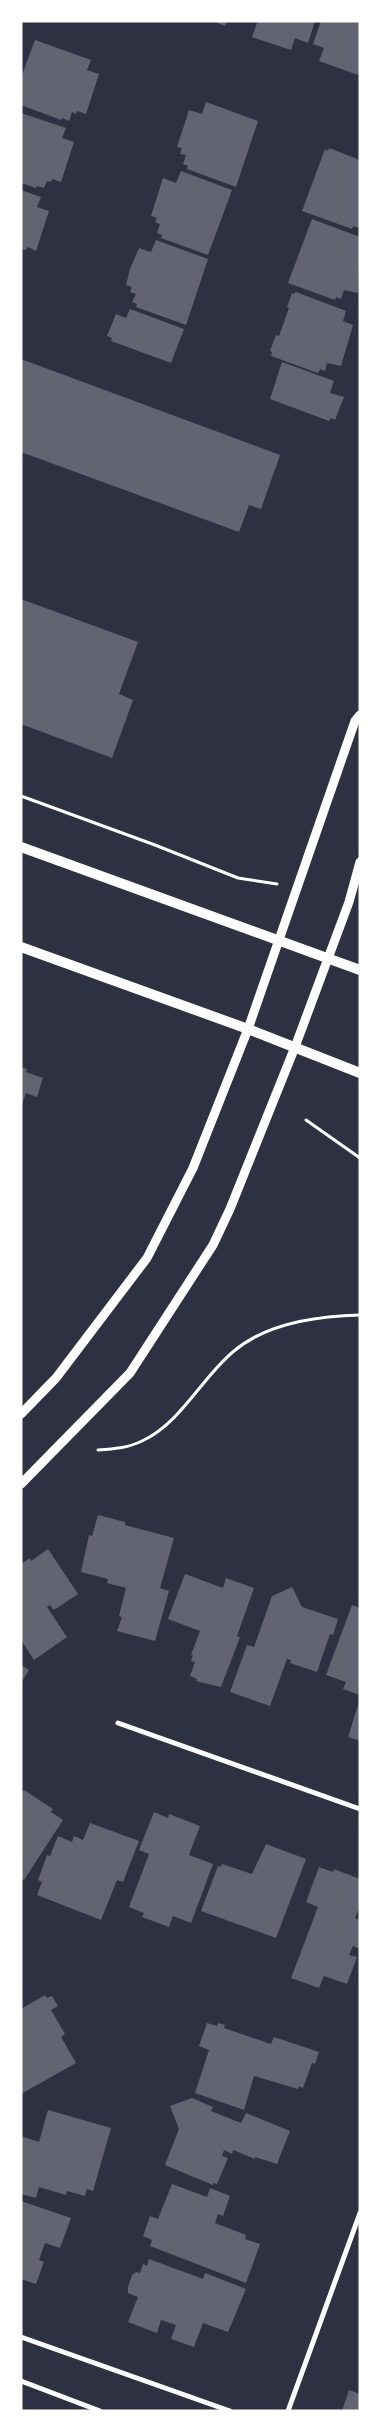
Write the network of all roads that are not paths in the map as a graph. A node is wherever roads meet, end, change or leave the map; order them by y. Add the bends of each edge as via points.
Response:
1 (360, 716) edge
2 (21, 847) edge
3 (360, 862) edge
4 (279, 941) junction
5 (21, 946) edge
6 (327, 959) junction
7 (360, 970) edge
8 (248, 1028) junction
9 (295, 1047) junction
10 (360, 1073) edge
11 (21, 1414) edge
12 (21, 1484) edge
13 (118, 1723) dead end
14 (360, 1809) edge
15 (360, 2213) edge
16 (21, 2337) edge
17 (21, 2381) edge
18 (100, 2411) edge
19 (230, 2411) edge
20 (288, 2411) edge

1 - 4 street via 355,721
2 - 4 main road
3 - 6 street
4 - 6 main road
4 - 8 street
5 - 8 main road
6 - 7 main road
6 - 9 street
8 - 9 main road
8 - 11 street via 193,1168 147,1258 56,1378
9 - 10 main road
9 - 12 street via 213,1245 130,1373
13 - 14 street
15 - 20 street
16 - 19 street
17 - 18 street

